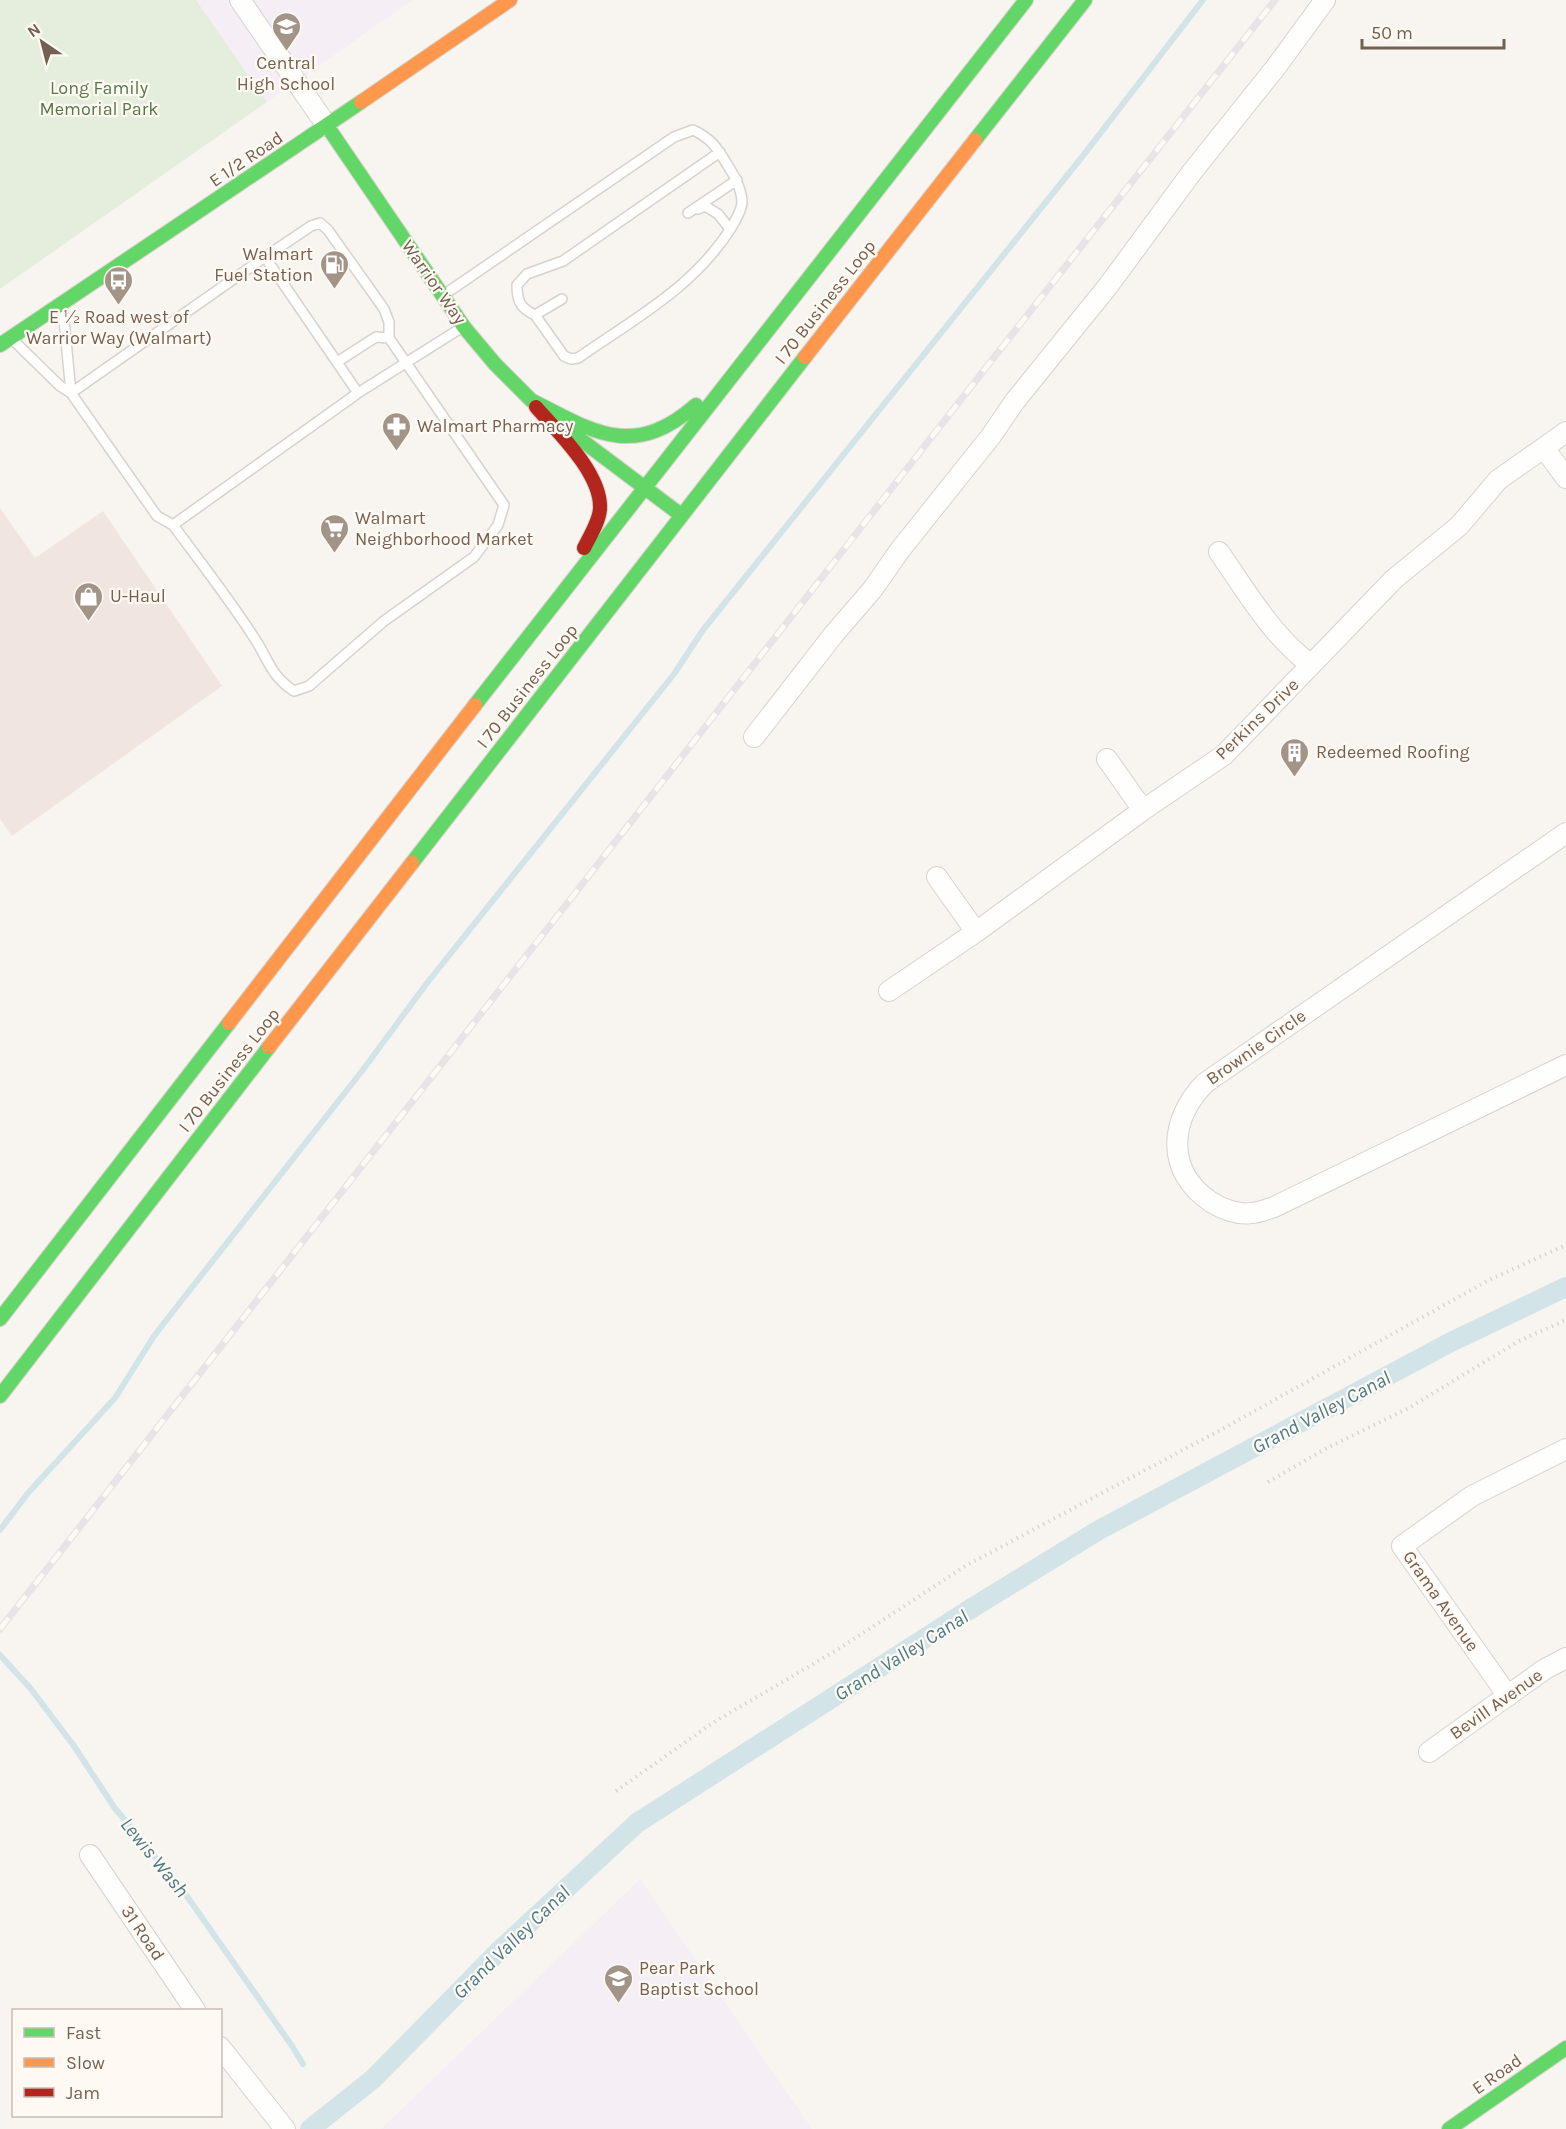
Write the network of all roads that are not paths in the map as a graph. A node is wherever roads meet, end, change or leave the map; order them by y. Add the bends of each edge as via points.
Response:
1 (240, 0) edge
2 (510, 0) edge
3 (1026, 0) edge
4 (1085, 0) edge
5 (1324, 0) edge
6 (327, 126) junction
7 (720, 152) junction
8 (737, 180) junction
9 (730, 229) junction
10 (264, 257) junction
11 (443, 296) junction
12 (562, 299) dead end
13 (62, 303) junction
14 (535, 315) junction
15 (774, 320) junction
16 (464, 327) junction
17 (389, 338) junction
18 (5, 341) edge
19 (337, 362) junction
20 (406, 364) junction
21 (71, 393) junction
22 (358, 393) junction
23 (531, 400) junction
24 (1566, 432) edge
25 (1544, 447) junction
26 (1566, 478) edge
27 (644, 488) junction
28 (681, 515) junction
29 (173, 525) junction
30 (1219, 552) dead end
31 (520, 647) junction
32 (1311, 665) junction
33 (754, 737) dead end
34 (1107, 759) dead end
35 (1143, 810) junction
36 (1566, 833) edge
37 (937, 877) dead end
38 (976, 932) junction
39 (888, 991) dead end
40 (1566, 1065) edge
41 (0, 1319) edge
42 (0, 1396) edge
43 (1566, 1449) edge
44 (1566, 1658) edge
45 (1508, 1696) junction
46 (1428, 1752) dead end
47 (90, 1855) dead end
48 (194, 2009) edge
49 (1566, 2048) edge
50 (222, 2049) edge
51 (285, 2129) edge
52 (1449, 2129) edge

1 - 6 street, Warrior Way
2 - 6 main road, E 1/2 Road
3 - 15 main road, I 70 Business Loop
4 - 28 main road, I 70 Business Loop
5 - 33 street via 1108,286
6 - 11 main road, Warrior Way
6 - 13 main road, E 1/2 Road
7 - 8 lane
7 - 11 lane via 708,137 693,130 674,137
7 - 14 lane via 563,261 527,274 517,285 517,299 523,309
8 - 9 lane via 742,203
8 - 9 lane via 688,213 705,206
9 - 14 lane via 697,272 578,358 564,356
10 - 17 lane via 320,223 384,309
10 - 19 lane
10 - 21 lane
11 - 16 main road, Warrior Way
12 - 14 lane
13 - 18 main road, E 1/2 Road
13 - 21 lane
15 - 23 main road via 699,403 674,424 644,436 617,437 596,432
15 - 27 main road, I 70 Business Loop
16 - 20 lane
16 - 23 main road, Warrior Way
17 - 19 lane via 375,337
17 - 20 lane
18 - 21 lane
19 - 22 lane
20 - 22 lane
20 - 29 lane via 504,505 498,525 474,557 384,621 309,686 294,691 280,681
21 - 29 lane via 157,516
22 - 29 lane
23 - 27 main road, Warrior Way
23 - 31 main road via 591,477 600,509 582,553
24 - 25 street, Perkins Drive
25 - 26 street
25 - 32 street, Perkins Drive via 1498,480 1459,526 1394,579
27 - 28 main road, Warrior Way
27 - 31 main road, I 70 Business Loop
28 - 42 main road, I 70 Business Loop
30 - 32 street via 1275,633
31 - 41 main road, I 70 Business Loop
32 - 35 street, Perkins Drive via 1224,755
34 - 35 street
35 - 38 street, Perkins Drive
36 - 40 street, Brownie Circle via 1205,1083 1182,1114 1177,1134 1182,1168 1191,1183 1217,1206 1251,1214 1274,1208
37 - 38 street
38 - 39 street, Perkins Drive
43 - 45 street, Grama Avenue via 1472,1496 1402,1546
44 - 45 street, Bevill Avenue
45 - 46 street, Bevill Avenue
47 - 48 street, 31 Road
49 - 52 main road, E Road
50 - 51 street

